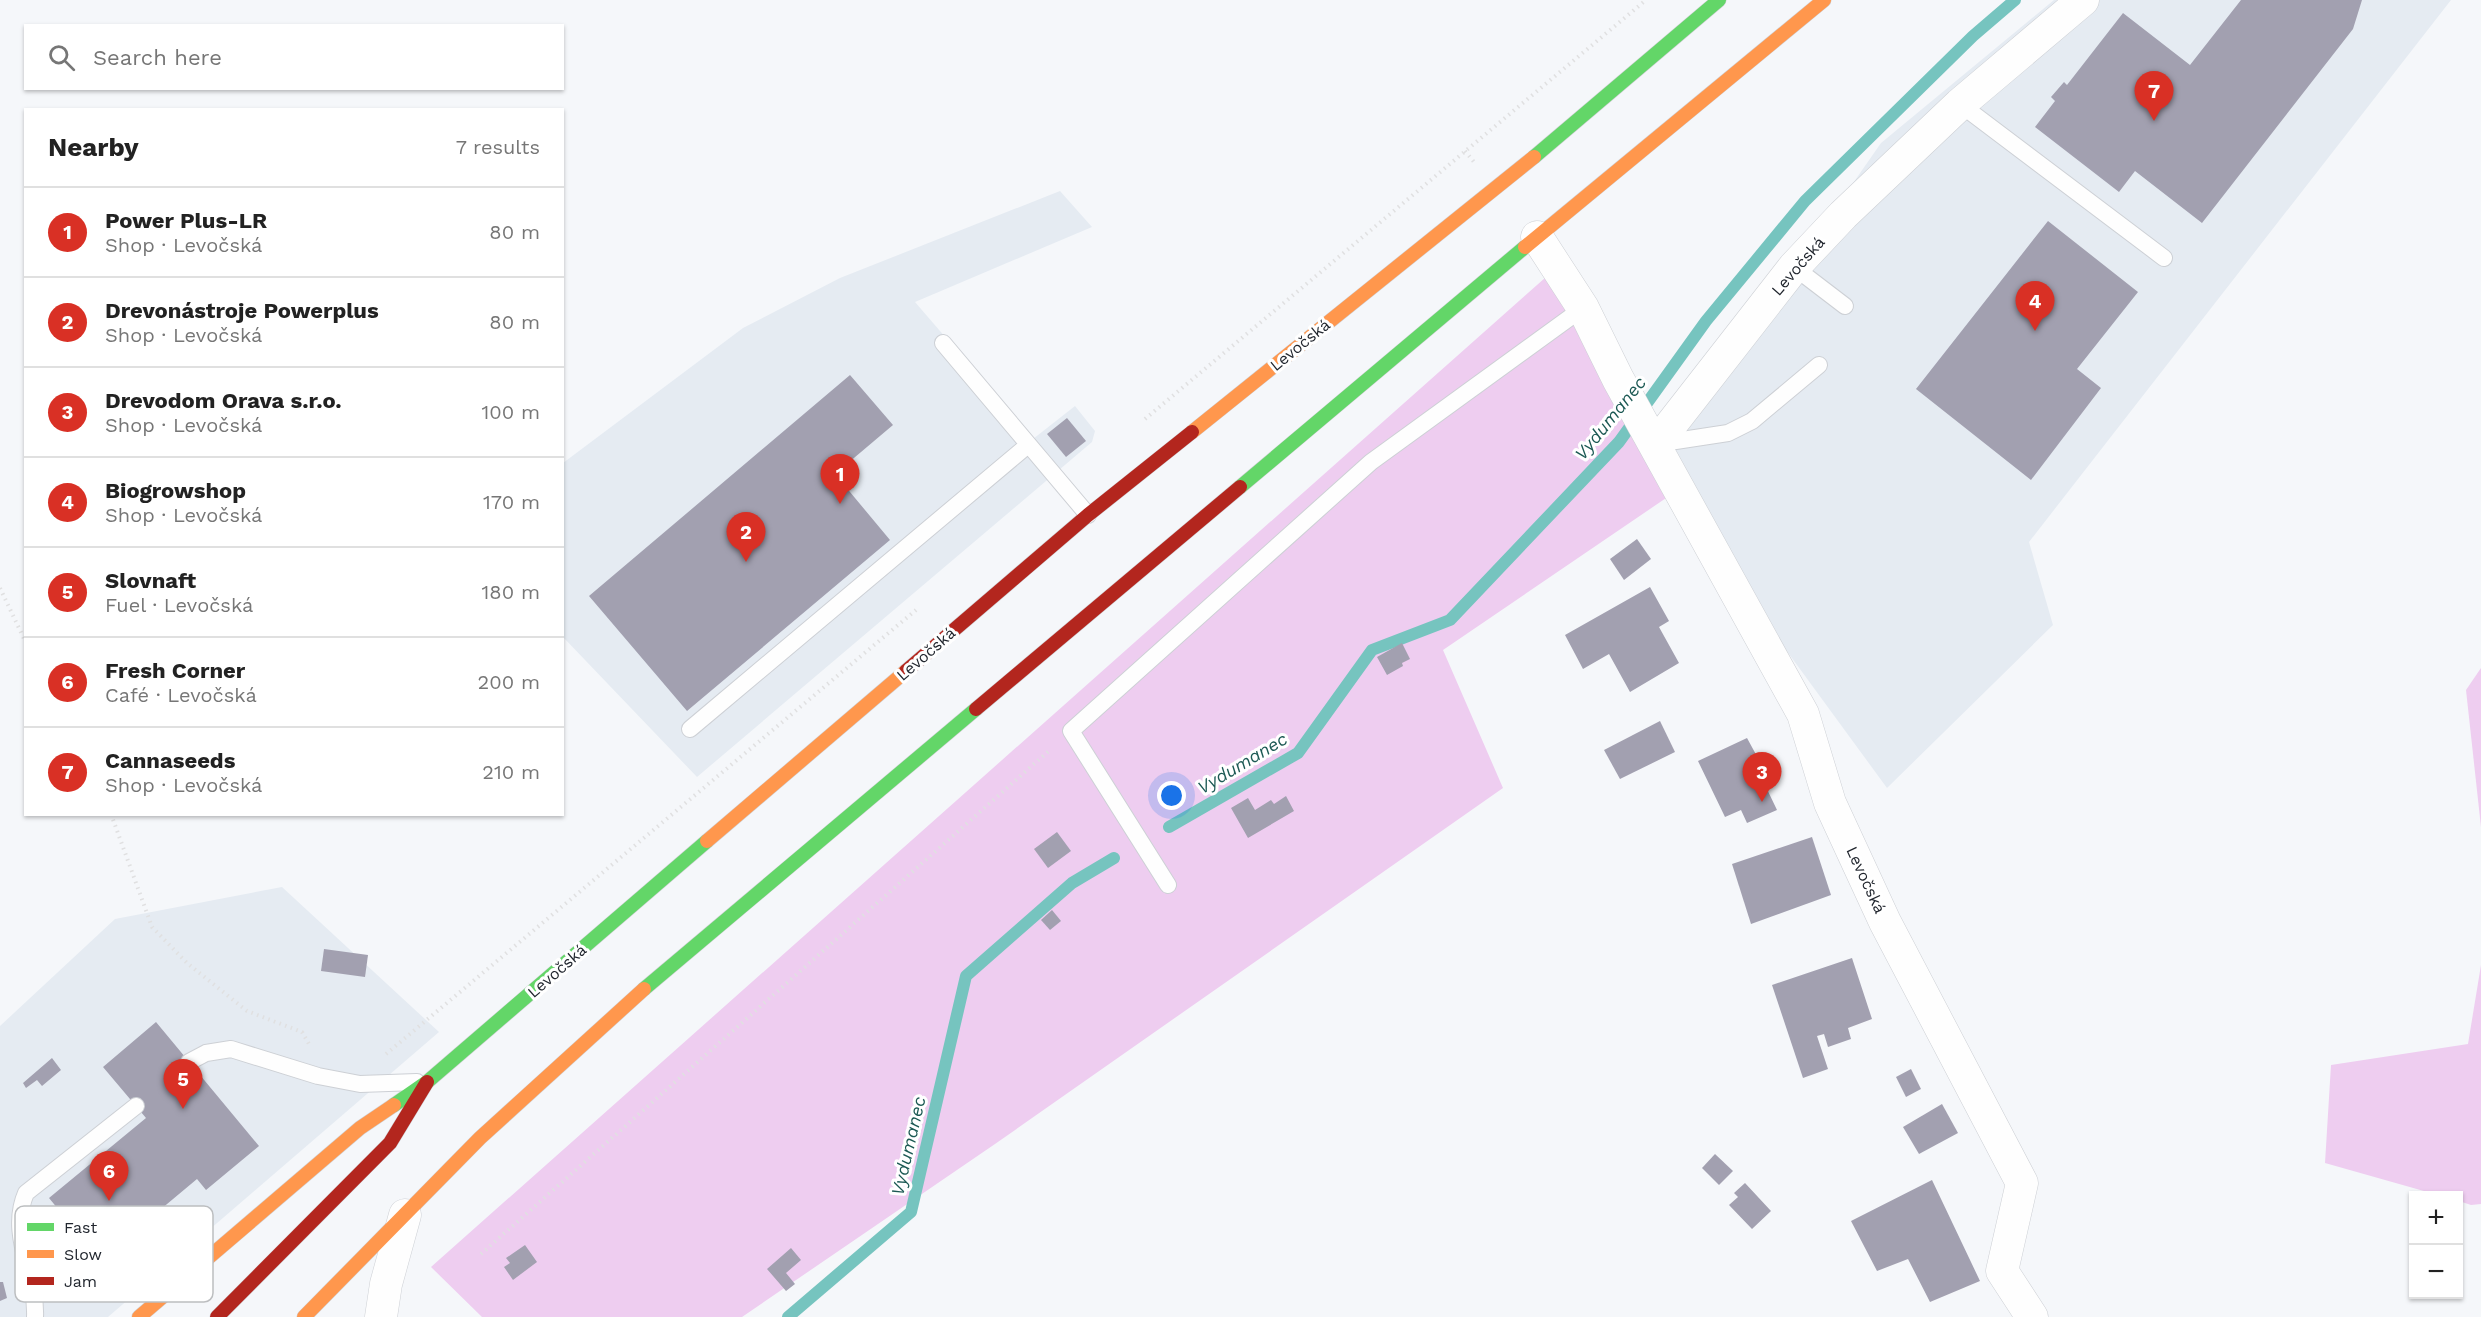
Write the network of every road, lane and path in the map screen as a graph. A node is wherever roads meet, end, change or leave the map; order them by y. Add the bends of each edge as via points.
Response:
1 (1719, 0) edge
2 (1824, 0) edge
3 (2083, 0) edge
4 (1960, 104) junction
5 (1537, 237) junction
6 (2164, 258) dead end
7 (1794, 267) junction
8 (1845, 306) dead end
9 (1583, 308) junction
10 (943, 343) dead end
11 (1819, 365) dead end
12 (1653, 439) junction
13 (1028, 446) junction
14 (1088, 515) junction
15 (0, 588) edge
16 (24, 639) edge
17 (690, 729) dead end
18 (1071, 731) junction
19 (112, 816) edge
20 (1168, 885) dead end
21 (189, 1062) dead end
22 (318, 1076) junction
23 (427, 1082) junction
24 (136, 1106) dead end
25 (172, 1200) dead end
26 (20, 1206) edge
27 (177, 1206) edge
28 (405, 1215) junction
29 (213, 1254) edge
30 (481, 1254) dead end
31 (33, 1302) edge
32 (157, 1302) edge
33 (35, 1317) edge
34 (140, 1317) edge
35 (217, 1317) edge
36 (304, 1317) edge
37 (381, 1317) edge
38 (2032, 1317) edge

1 - 14 main road, Levočská via 1497,188
2 - 5 main road
3 - 4 street, Levočská
4 - 6 lane
4 - 7 street, Levočská
5 - 9 street, Levočská
5 - 28 main road via 655,979 480,1138
7 - 8 lane
7 - 12 street, Levočská
9 - 12 street, Levočská
9 - 18 lane via 1371,462
10 - 13 lane
11 - 12 lane via 1752,421 1728,433
12 - 38 street, Levočská via 1803,714 1830,803 1890,932 2022,1183 2002,1271
13 - 14 lane
13 - 17 lane
14 - 23 main road, Levočská
15 - 16 path
18 - 20 lane
18 - 30 path
19 - 22 path via 152,927 187,963 246,1011 302,1032 314,1052
21 - 22 lane via 206,1053 231,1049
22 - 23 lane via 360,1084
23 - 29 main road, Levočská via 360,1128
23 - 35 main road via 390,1143
24 - 26 lane via 26,1193
25 - 27 path
28 - 36 main road
28 - 37 street
31 - 33 lane
32 - 34 main road, Levočská

